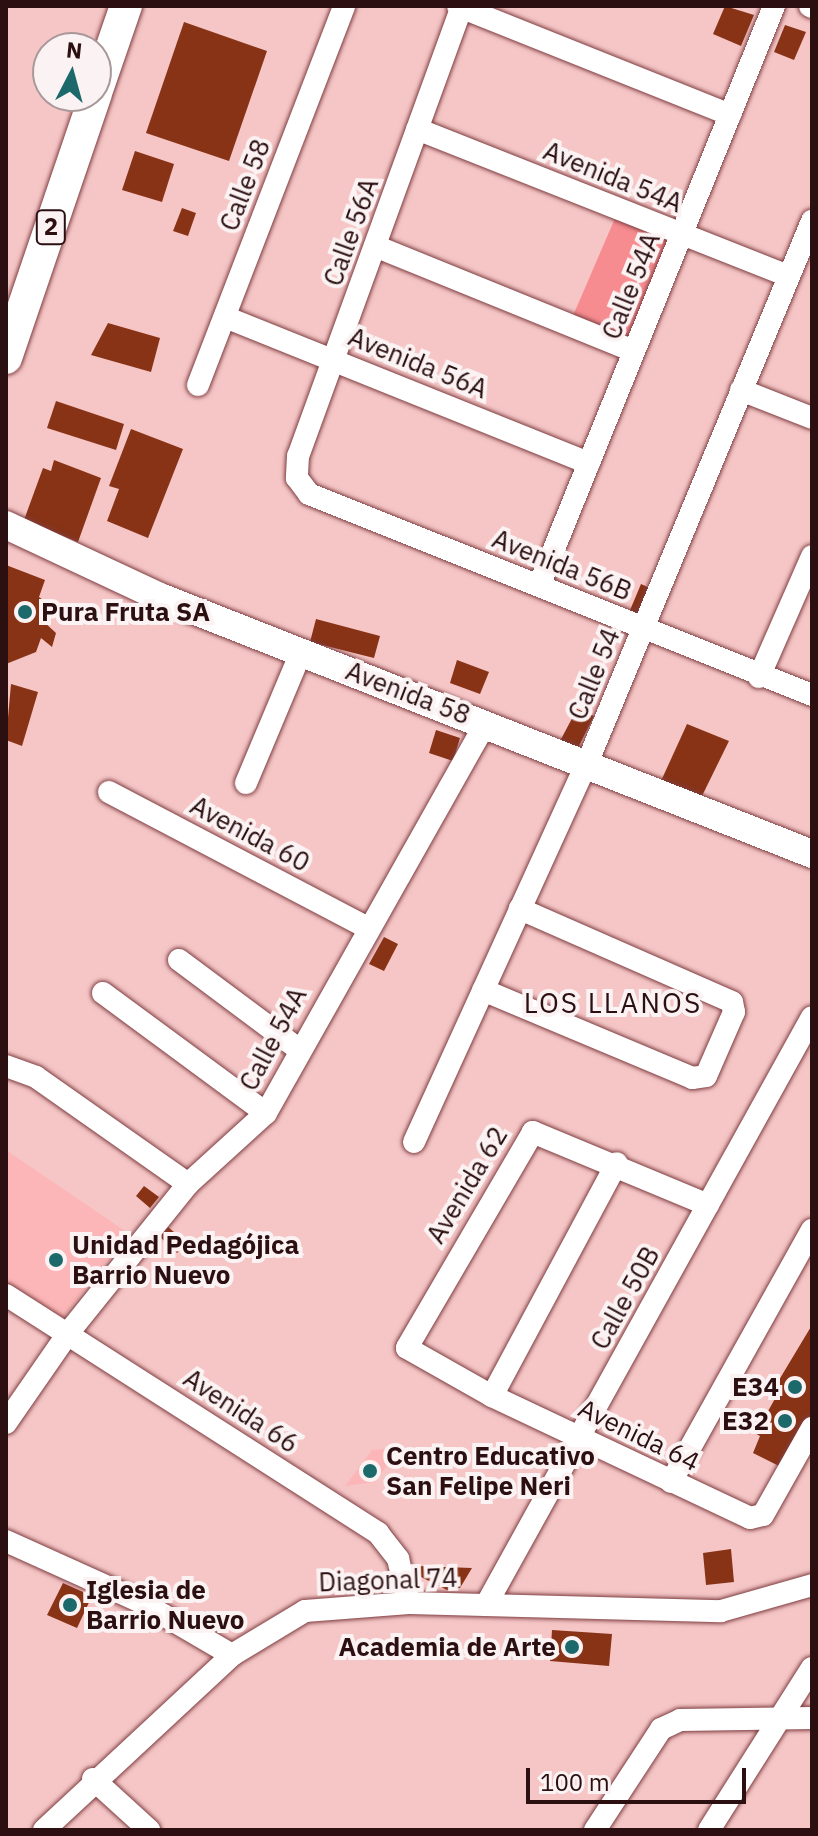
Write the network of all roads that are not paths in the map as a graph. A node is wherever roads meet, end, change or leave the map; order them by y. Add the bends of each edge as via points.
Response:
1 (126, 6) edge
2 (344, 6) edge
3 (774, 6) edge
4 (460, 7) edge
5 (112, 47) edge
6 (90, 112) edge
7 (730, 115) junction
8 (417, 129) junction
9 (812, 221) edge
10 (682, 234) junction
11 (375, 246) junction
12 (788, 276) junction
13 (225, 317) junction
14 (634, 351) junction
15 (6, 358) edge
16 (335, 359) junction
17 (198, 385) dead end
18 (741, 390) junction
19 (812, 418) edge
20 (589, 463) junction
21 (297, 478) joint
22 (6, 525) edge
23 (812, 556) edge
24 (539, 586) junction
25 (642, 628) junction
26 (301, 652) junction
27 (759, 677) junction
28 (812, 695) edge
29 (486, 723) junction
30 (588, 761) junction
31 (246, 783) dead end
32 (109, 792) dead end
33 (812, 854) edge
34 (520, 909) junction
35 (366, 927) junction
36 (179, 960) dead end
37 (483, 990) junction
38 (103, 993) dead end
39 (812, 1017) edge
40 (297, 1048) junction
41 (6, 1066) edge
42 (266, 1113) junction
43 (414, 1142) dead end
44 (617, 1163) junction
45 (188, 1184) junction
46 (708, 1205) junction
47 (812, 1230) edge
48 (6, 1295) edge
49 (69, 1332) junction
50 (492, 1396) junction
51 (6, 1423) edge
52 (812, 1428) edge
53 (579, 1437) junction
54 (671, 1482) junction
55 (6, 1541) edge
56 (812, 1585) edge
57 (409, 1603) junction
58 (486, 1605) junction
59 (232, 1655) junction
60 (812, 1668) edge
61 (786, 1715) junction
62 (812, 1718) edge
63 (93, 1779) junction
64 (44, 1830) edge
65 (149, 1830) edge
66 (595, 1830) edge
67 (709, 1830) edge

1 - 5 highway, 2
2 - 13 street, Calle 58
3 - 7 street, Calle 54A
4 - 7 street
4 - 8 street, Calle 56A
6 - 15 highway, 2
7 - 10 street, Calle 54A
8 - 10 street, Avenida 54A
8 - 11 street, Calle 56A
9 - 12 street, Calle 54
10 - 12 street, Avenida 54A
10 - 14 street, Calle 54A
11 - 14 street
11 - 16 street, Calle 56A
12 - 18 street, Calle 54
13 - 16 street, Avenida 56A
13 - 17 street, Calle 58
14 - 20 street, Calle 54A
16 - 20 street, Avenida 56A
16 - 21 street, Calle 56A via 298,456
18 - 19 street
18 - 25 street, Calle 54
20 - 24 street, Calle 54A
21 - 24 street, Avenida 56B via 309,494
22 - 26 main road, Avenida 58 via 131,585
23 - 27 street
24 - 25 street, Avenida 56B
25 - 27 street, Avenida 56B
25 - 30 street, Calle 54
26 - 29 main road, Avenida 58
26 - 31 street
27 - 28 street, Avenida 56B
29 - 30 main road, Avenida 58
29 - 35 street, Calle 54A
30 - 33 main road, Avenida 58
30 - 34 street, Calle 54
32 - 35 street, Avenida 60
34 - 37 street, Calle 54
34 - 37 street via 732,1002 734,1012 699,1080
35 - 40 street, Calle 54A
36 - 40 street
37 - 43 street, Calle 54
38 - 42 street
39 - 46 street, Calle 50B
40 - 42 street, Calle 54A
41 - 45 street via 36,1077
42 - 45 street, Calle 54A
44 - 46 street, Avenida 62
44 - 50 street
44 - 50 street, Avenida 62 via 542,1132 526,1135 407,1342 411,1353
45 - 49 street, Calle 54A
46 - 53 street, Calle 50B
47 - 54 street
48 - 49 street, Avenida 66
49 - 51 street, Calle 54A
49 - 57 street, Avenida 66 via 378,1533 398,1559
50 - 53 street, Avenida 64
52 - 54 street, Avenida 64 via 763,1515 738,1515
53 - 54 street, Avenida 64
53 - 58 street, Calle 50B
55 - 59 street via 143,1603
56 - 58 street, Diagonal 74 via 721,1611
57 - 58 street, Diagonal 74
57 - 59 street, Diagonal 74 via 305,1611
59 - 63 street, Diagonal 74
60 - 61 street
61 - 62 street
61 - 66 street via 680,1720 661,1729
61 - 67 street
63 - 64 street, Diagonal 74
63 - 65 street

